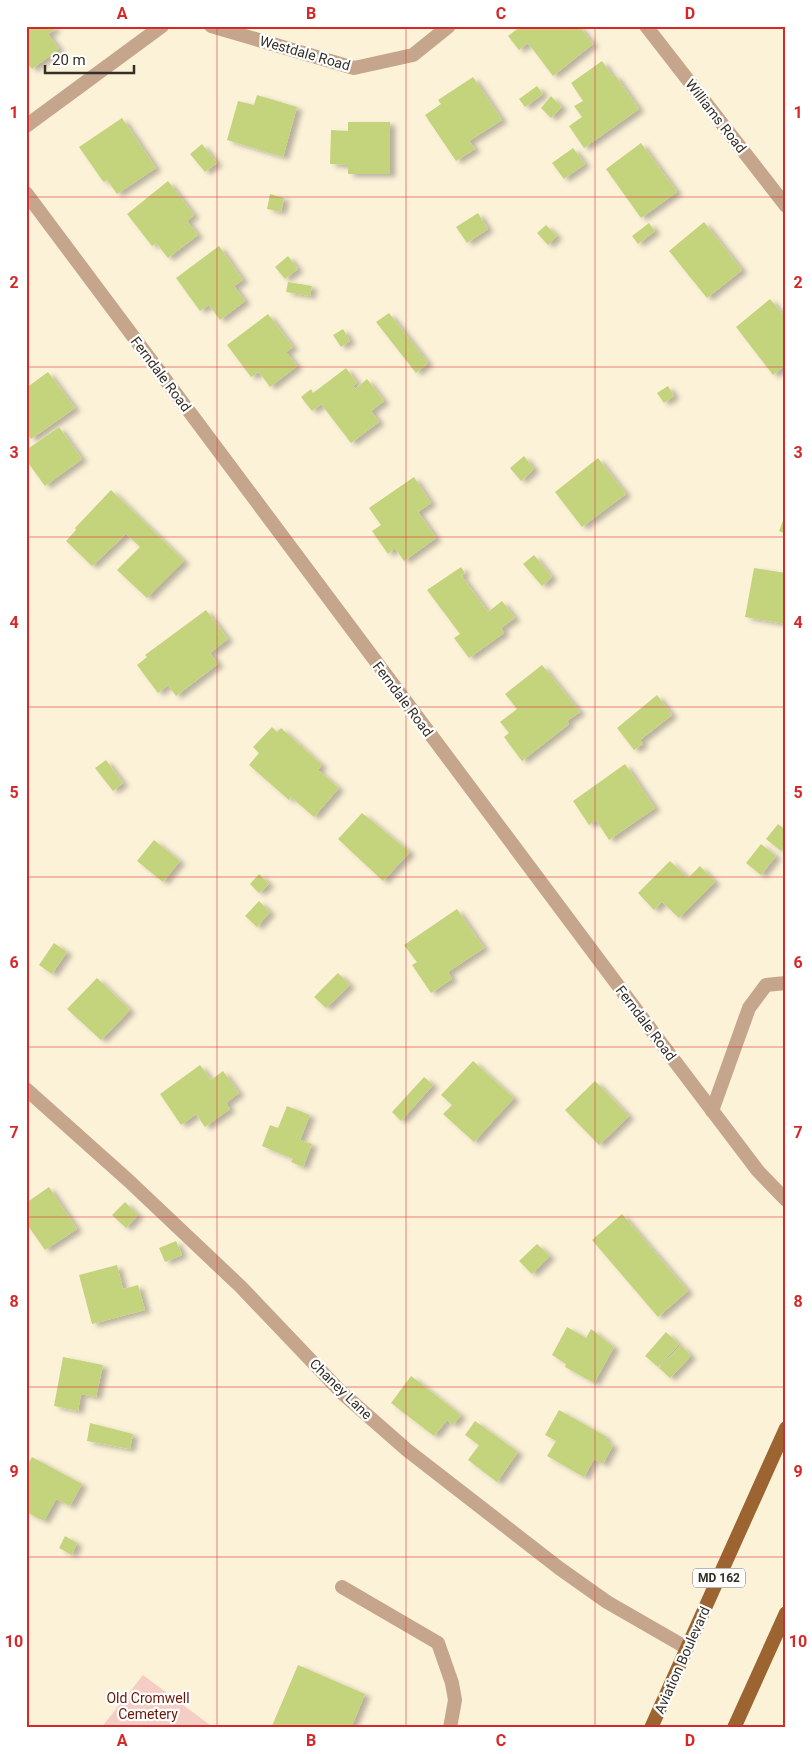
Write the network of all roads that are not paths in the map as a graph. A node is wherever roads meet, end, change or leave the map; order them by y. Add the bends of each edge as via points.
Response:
1 (162, 26) edge
2 (211, 26) edge
3 (449, 26) edge
4 (646, 26) edge
5 (26, 126) edge
6 (26, 193) edge
7 (786, 206) edge
8 (786, 984) edge
9 (26, 1090) edge
10 (712, 1111) junction
11 (786, 1200) edge
12 (786, 1428) edge
13 (342, 1587) dead end
14 (786, 1613) edge
15 (687, 1648) junction
16 (450, 1728) edge
17 (652, 1728) edge
18 (734, 1728) edge

1 - 5 street
2 - 3 street, Westdale Road via 354,68 413,55
4 - 7 street, Williams Road
6 - 10 street, Ferndale Road
8 - 10 street via 766,985 749,1008
9 - 15 street, Chaney Lane via 129,1181 213,1261 342,1393 407,1450 607,1602
10 - 11 street, Ferndale Road via 758,1171
12 - 15 main road, Aviation Boulevard / MD 162
13 - 16 street via 438,1643 455,1700
14 - 18 main road
15 - 17 main road, Aviation Boulevard / MD 162

